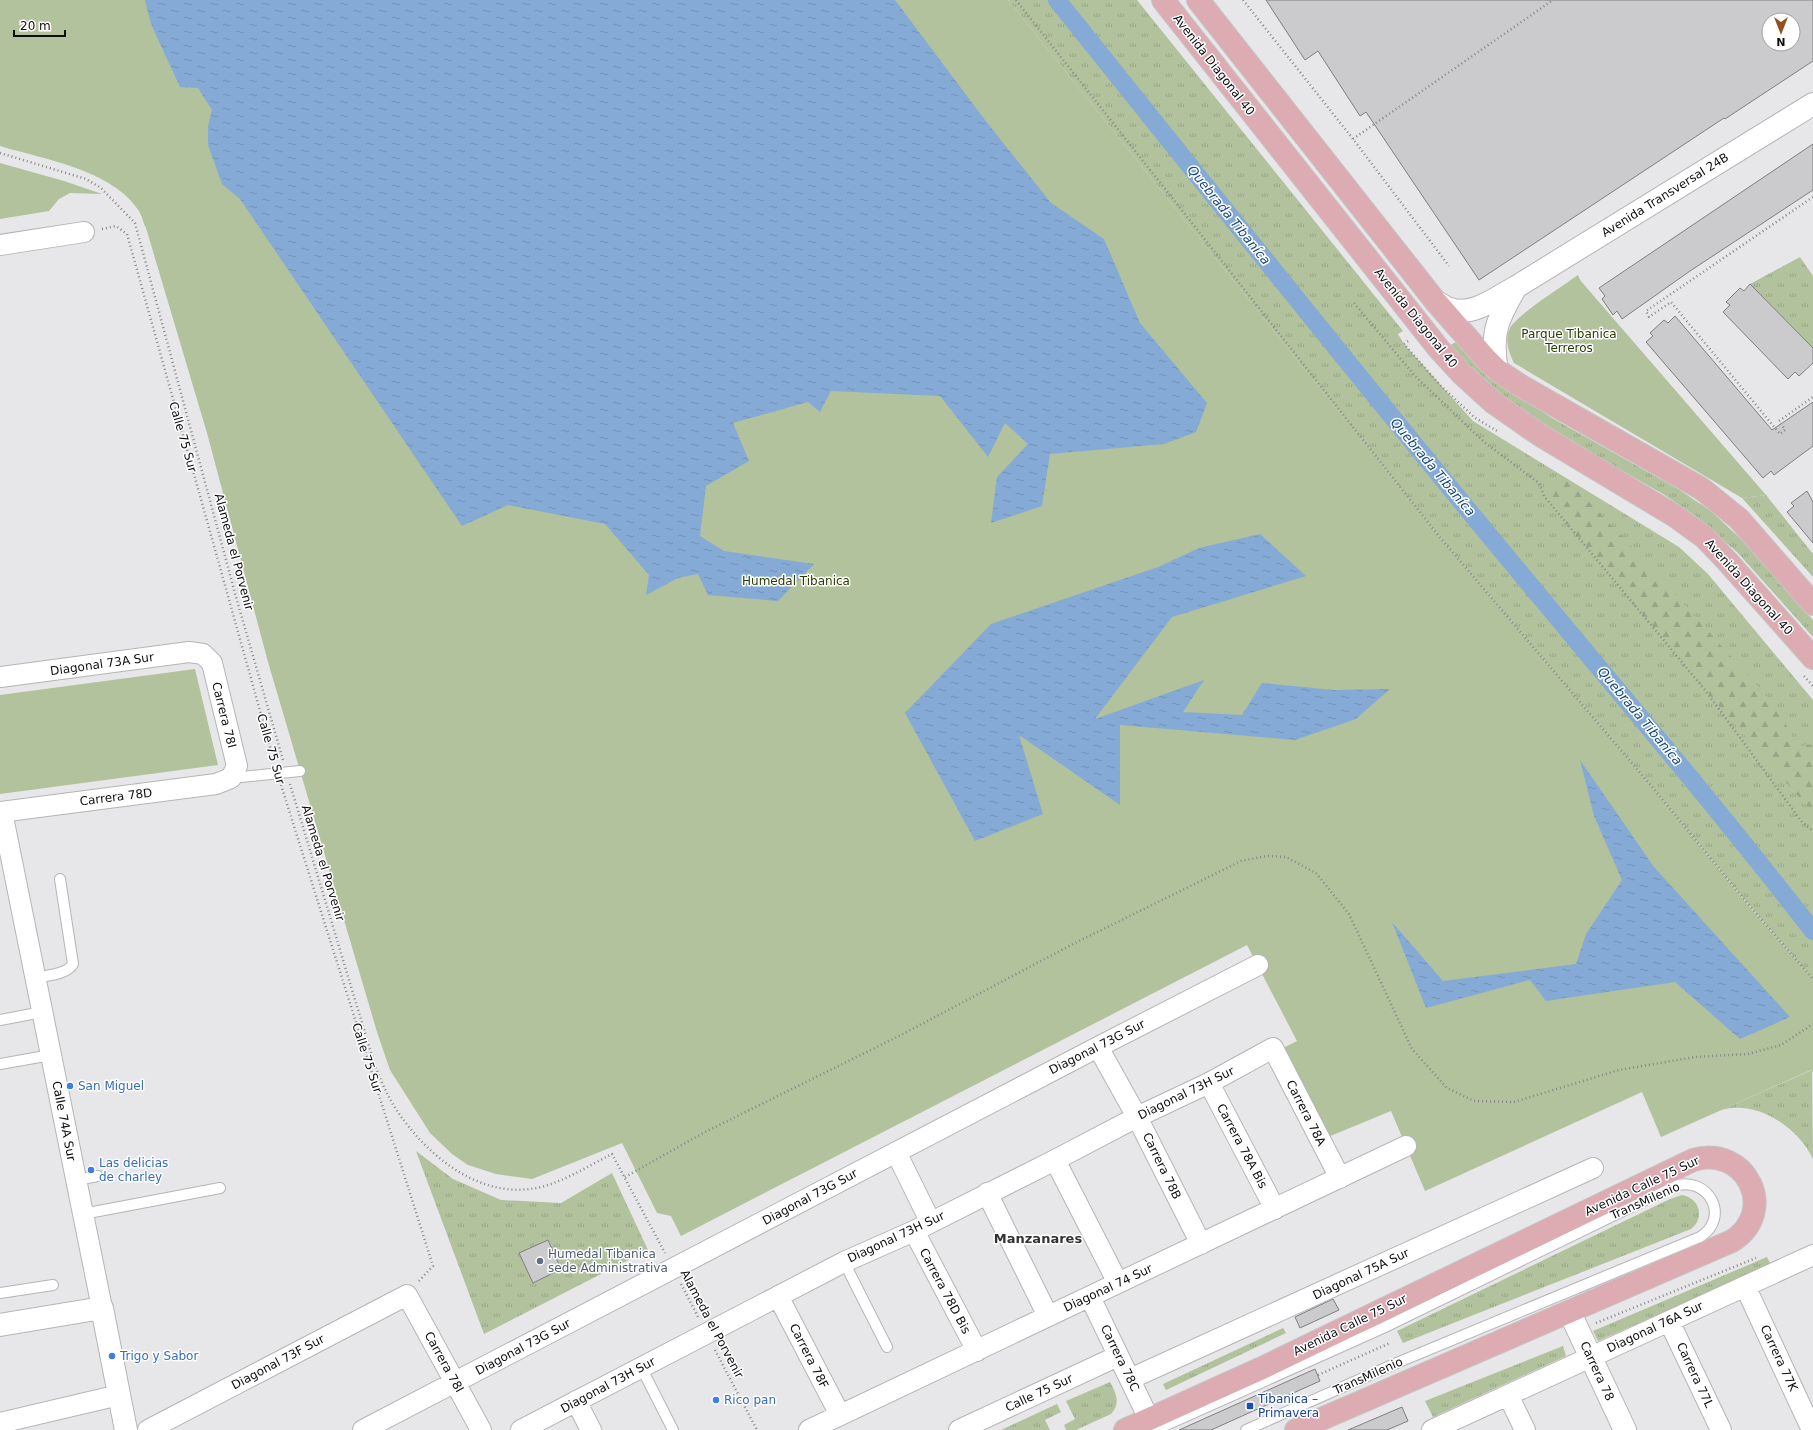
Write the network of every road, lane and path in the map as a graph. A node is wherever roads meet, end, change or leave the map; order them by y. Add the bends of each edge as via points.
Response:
1 (1016, 0) edge
2 (1163, 0) edge
3 (1198, 0) edge
4 (1243, 0) edge
5 (1553, 0) edge
6 (1813, 104) edge
7 (1353, 139) junction
8 (0, 153) edge
9 (1813, 197) edge
10 (84, 232) joint
11 (0, 245) edge
12 (1449, 266) dead end
13 (1516, 287) junction
14 (1436, 302) junction
15 (1354, 303) dead end
16 (1423, 328) junction
17 (1497, 370) junction
18 (1813, 397) edge
19 (1502, 434) dead end
20 (1813, 604) edge
21 (203, 654) joint
22 (1808, 666) edge
23 (0, 677) edge
24 (1813, 686) edge
25 (300, 771) dead end
26 (282, 773) junction
27 (231, 778) junction
28 (1, 812) edge
29 (1813, 832) edge
30 (60, 880) dead end
31 (1258, 965) dead end
32 (35, 978) junction
33 (1813, 979) edge
34 (42, 1012) junction
35 (0, 1020) edge
36 (1813, 1024) edge
37 (1098, 1047) junction
38 (1273, 1048) joint
39 (51, 1056) junction
40 (0, 1064) edge
41 (1209, 1083) junction
42 (1137, 1117) junction
43 (1406, 1146) dead end
44 (896, 1152) junction
45 (1055, 1160) junction
46 (1593, 1168) dead end
47 (98, 1176) dead end
48 (625, 1177) junction
49 (1340, 1178) junction
50 (76, 1180) junction
51 (220, 1188) dead end
52 (987, 1193) junction
53 (1275, 1209) junction
54 (83, 1214) junction
55 (922, 1226) junction
56 (1201, 1244) junction
57 (1813, 1255) edge
58 (844, 1262) junction
59 (673, 1268) junction
60 (1118, 1284) junction
61 (53, 1285) dead end
62 (1745, 1286) junction
63 (0, 1293) edge
64 (407, 1295) junction
65 (778, 1296) junction
66 (1090, 1297) junction
67 (102, 1308) junction
68 (1570, 1313) junction
69 (1048, 1316) junction
70 (1669, 1321) junction
71 (0, 1325) edge
72 (707, 1333) junction
73 (1387, 1336) dead end
74 (1390, 1343) junction
75 (887, 1347) dead end
76 (1393, 1348) dead end
77 (977, 1351) junction
78 (1118, 1356) junction
79 (1590, 1357) junction
80 (641, 1367) junction
81 (1318, 1375) dead end
82 (1130, 1379) junction
83 (455, 1382) junction
84 (1508, 1395) junction
85 (120, 1396) junction
86 (576, 1401) junction
87 (840, 1415) junction
88 (0, 1423) edge
89 (1152, 1425) edge
90 (126, 1430) edge
91 (148, 1430) edge
92 (363, 1430) edge
93 (481, 1430) edge
94 (521, 1430) edge
95 (591, 1430) edge
96 (673, 1430) edge
97 (757, 1430) edge
98 (809, 1430) edge
99 (959, 1430) edge
100 (1126, 1430) edge
101 (1246, 1430) edge
102 (1296, 1430) edge
103 (1432, 1430) edge
104 (1525, 1430) edge
105 (1625, 1430) edge
106 (1721, 1430) edge
107 (1812, 1430) edge

1 - 33 path via 1438,535
2 - 16 main road, Avenida Diagonal 40
3 - 14 main road
4 - 7 path
5 - 7 path
6 - 13 street, Avenida Transversal 24B
7 - 12 path
8 - 26 path, Alameda el Porvenir via 86,179 101,188 135,223
9 - 18 path via 1646,311 1649,317 1671,302 1780,434 1785,430 1780,421
10 - 11 street
10 - 26 path, Calle 75 Sur via 116,226 127,234
13 - 14 street, Avenida Transversal 24B via 1477,308 1465,311 1451,310
13 - 17 street, Avenida Transversal 24B via 1502,311 1496,330 1493,350
14 - 17 main road
15 - 29 path via 1416,376 1484,442 1539,483 1544,496 1705,690 1802,822
16 - 19 path via 1404,344 1440,385 1475,418
16 - 22 main road, Avenida Diagonal 40 via 1461,373 1494,403 1540,435 1675,516 1704,537 1727,561
17 - 20 main road via 1702,489 1739,519
21 - 23 street, Diagonal 73A Sur via 189,652
21 - 27 street, Carrera 78I via 212,663 237,766
22 - 24 path
25 - 26 lane
26 - 27 lane
26 - 48 path, Alameda el Porvenir via 374,1066 399,1114 418,1138 442,1161 462,1174 502,1189 523,1190 541,1187 612,1154
26 - 64 path, Calle 75 Sur via 433,1266
27 - 28 street, Carrera 78D via 216,784
28 - 32 street, Calle 74A Sur
30 - 32 lane via 73,964 60,973
31 - 37 street, Diagonal 73G Sur
32 - 34 street, Calle 74A Sur
34 - 35 lane
34 - 39 street, Calle 74A Sur
36 - 48 path via 1782,1045 1748,1054 1695,1057 1620,1070 1514,1102 1474,1101 1447,1088 1412,1049 1349,914 1316,873 1286,857 1267,856 1242,861 1080,941 899,1036 705,1132
37 - 42 street, Carrera 78B
37 - 44 street, Diagonal 73G Sur
38 - 41 street, Diagonal 73H Sur
38 - 49 street, Carrera 78A
39 - 40 lane
39 - 50 street, Calle 74A Sur
41 - 42 street, Diagonal 73H Sur
41 - 53 street, Carrera 78A Bis
42 - 45 street, Diagonal 73H Sur
42 - 56 street, Carrera 78B
43 - 49 street, Diagonal 74 Sur
44 - 55 street, Carrera 78D Bis
44 - 59 street, Diagonal 73G Sur
45 - 52 street, Diagonal 73H Sur
45 - 60 street
46 - 82 street, Diagonal 75A Sur
47 - 50 lane
48 - 59 path, Alameda el Porvenir
49 - 53 street, Diagonal 74 Sur
50 - 54 street, Calle 74A Sur
51 - 54 lane
52 - 55 street, Diagonal 73H Sur
52 - 69 street
53 - 56 street, Diagonal 74 Sur
54 - 67 street, Calle 74A Sur
55 - 58 street, Diagonal 73H Sur
55 - 77 street, Carrera 78D Bis
56 - 60 street, Diagonal 74 Sur
57 - 62 street, Diagonal 76A Sur
58 - 65 street, Diagonal 73H Sur
58 - 75 lane
59 - 72 path, Alameda el Porvenir
59 - 83 street, Diagonal 73G Sur
60 - 66 street, Diagonal 74 Sur
61 - 63 lane
62 - 70 street, Diagonal 76A Sur
62 - 107 street, Carrera 77K
64 - 83 street, Carrera 78I
64 - 91 street, Diagonal 73F Sur
65 - 72 street, Diagonal 73H Sur
65 - 87 street, Carrera 78F
66 - 69 street, Diagonal 74 Sur
66 - 78 street, Carrera 78C
67 - 71 street
67 - 85 street, Calle 74A Sur
68 - 79 street, Carrera 78
68 - 89 main road, Avenida Calle 75 Sur via 1737,1238 1747,1227 1754,1213 1755,1199 1748,1177 1725,1160 1711,1157 1693,1160 1260,1369
68 - 102 main road, Avenida Calle 75 Sur
69 - 77 street, Diagonal 74 Sur
70 - 79 street, Diagonal 76A Sur
70 - 106 street, Carrera 77L
72 - 80 street, Diagonal 73H Sur
72 - 97 path, Alameda el Porvenir
73 - 74 path
74 - 76 path
74 - 81 path
77 - 87 street, Diagonal 74 Sur
78 - 82 street, Carrera 78C
78 - 99 street, Calle 75 Sur
79 - 84 street, Diagonal 76A Sur
79 - 105 street, Carrera 78
80 - 86 street, Diagonal 73H Sur
80 - 96 lane
82 - 89 street, Carrera 78C
83 - 92 street, Diagonal 73G Sur
83 - 93 street, Carrera 78I
84 - 103 street, Diagonal 76A Sur
84 - 104 street
85 - 88 street
85 - 90 street, Calle 74A Sur
86 - 94 street, Diagonal 73H Sur
86 - 95 street
87 - 98 street, Diagonal 74 Sur
89 - 100 main road, Avenida Calle 75 Sur
89 - 101 lane, TransMilenio via 1383,1328 1674,1186 1688,1183 1697,1185 1711,1198 1714,1220 1710,1229 1700,1237 1399,1362

